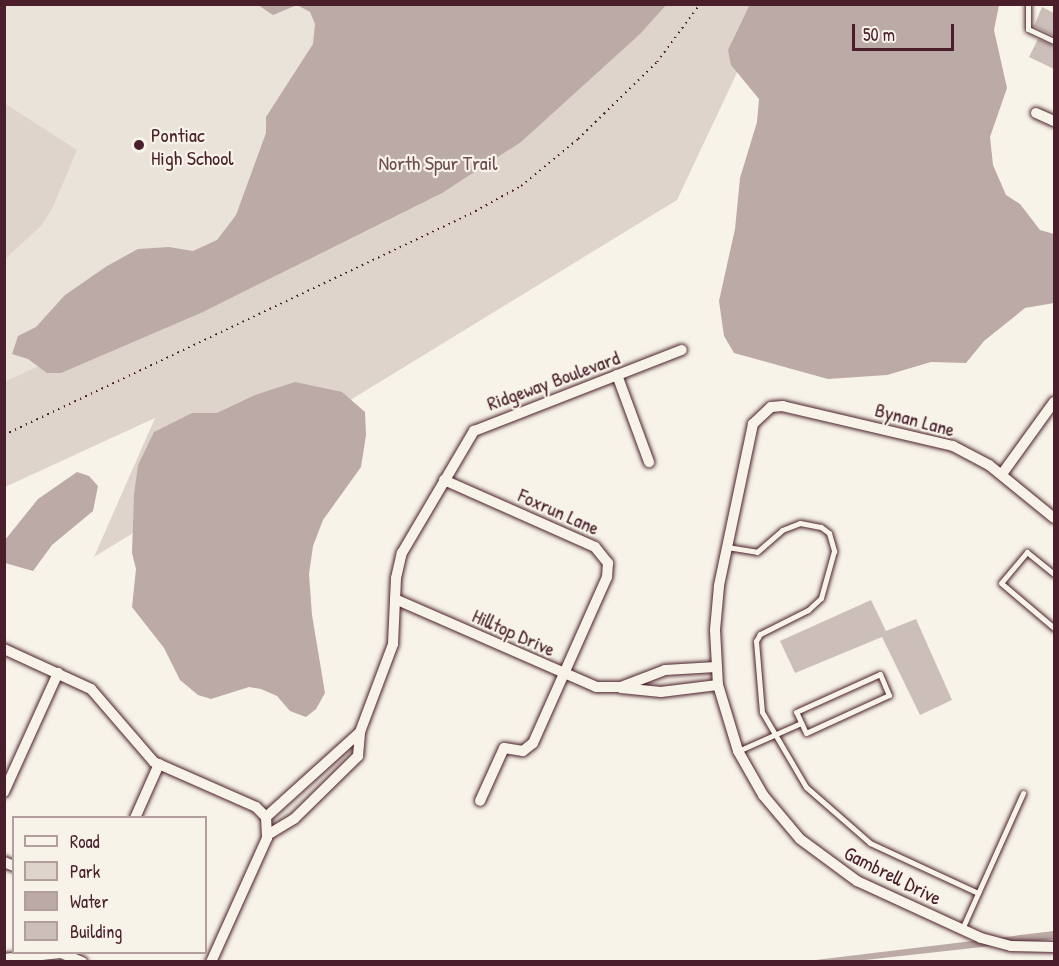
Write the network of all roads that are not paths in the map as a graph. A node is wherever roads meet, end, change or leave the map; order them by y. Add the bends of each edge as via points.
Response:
1 (1028, 4) edge
2 (1054, 41) edge
3 (1036, 113) dead end
4 (1054, 121) edge
5 (682, 350) dead end
6 (617, 375) junction
7 (1054, 402) edge
8 (753, 424) joint
9 (649, 462) dead end
10 (1002, 474) junction
11 (444, 480) junction
12 (1054, 518) edge
13 (728, 547) junction
14 (1054, 574) edge
15 (395, 599) junction
16 (1054, 628) edge
17 (4, 649) edge
18 (716, 666) junction
19 (58, 673) junction
20 (564, 674) junction
21 (718, 685) junction
22 (621, 687) junction
23 (801, 723) junction
24 (360, 732) junction
25 (775, 734) junction
26 (738, 751) junction
27 (159, 764) junction
28 (4, 792) edge
29 (1023, 794) dead end
30 (480, 801) dead end
31 (136, 816) edge
32 (266, 817) junction
33 (269, 834) junction
34 (978, 893) junction
35 (962, 929) junction
36 (1054, 947) edge
37 (52, 954) edge
38 (4, 959) edge
39 (211, 962) edge

1 - 2 lane via 1028,29
3 - 4 street
5 - 6 street, Ridgeway Boulevard
6 - 9 street
6 - 11 street, Ridgeway Boulevard via 480,426
7 - 10 street
8 - 10 street, Bynan Lane via 763,411 783,406 936,440 971,454
8 - 13 street, Gambrell Drive
10 - 12 street, Bynan Lane
11 - 15 street, Ridgeway Boulevard via 404,547
11 - 20 street, Foxrun Lane via 595,547 605,555 608,572
13 - 18 street, Gambrell Drive via 715,617
13 - 25 lane via 757,552 783,530 800,523 821,527 832,539 834,552 820,598 808,610 760,634 756,641 762,712
14 - 16 lane via 1027,552 1001,583
15 - 20 street, Hilltop Drive
15 - 24 street, Ridgeway Boulevard via 391,650
17 - 19 street
18 - 21 street, Gambrell Drive
18 - 22 street, Hilltop Drive via 665,670
19 - 27 street via 96,693 144,753
19 - 28 street
20 - 22 street, Hilltop Drive via 596,687
20 - 30 street via 533,743 523,751 504,748
21 - 22 street, Hilltop Drive via 661,692
21 - 26 street, Gambrell Drive
23 - 23 lane via 806,734 889,695 880,674 796,712
23 - 25 lane
24 - 32 street, Ridgeway Boulevard
24 - 33 street, Ridgeway Boulevard via 361,748 353,764 294,819
25 - 26 lane
25 - 34 lane via 806,787 870,843
26 - 35 street, Gambrell Drive via 775,811 820,857 870,888
27 - 31 street
27 - 32 street via 256,807
29 - 34 lane
32 - 33 street
33 - 39 street
34 - 35 lane
35 - 36 street, Gambrell Drive via 1001,945
37 - 38 street

